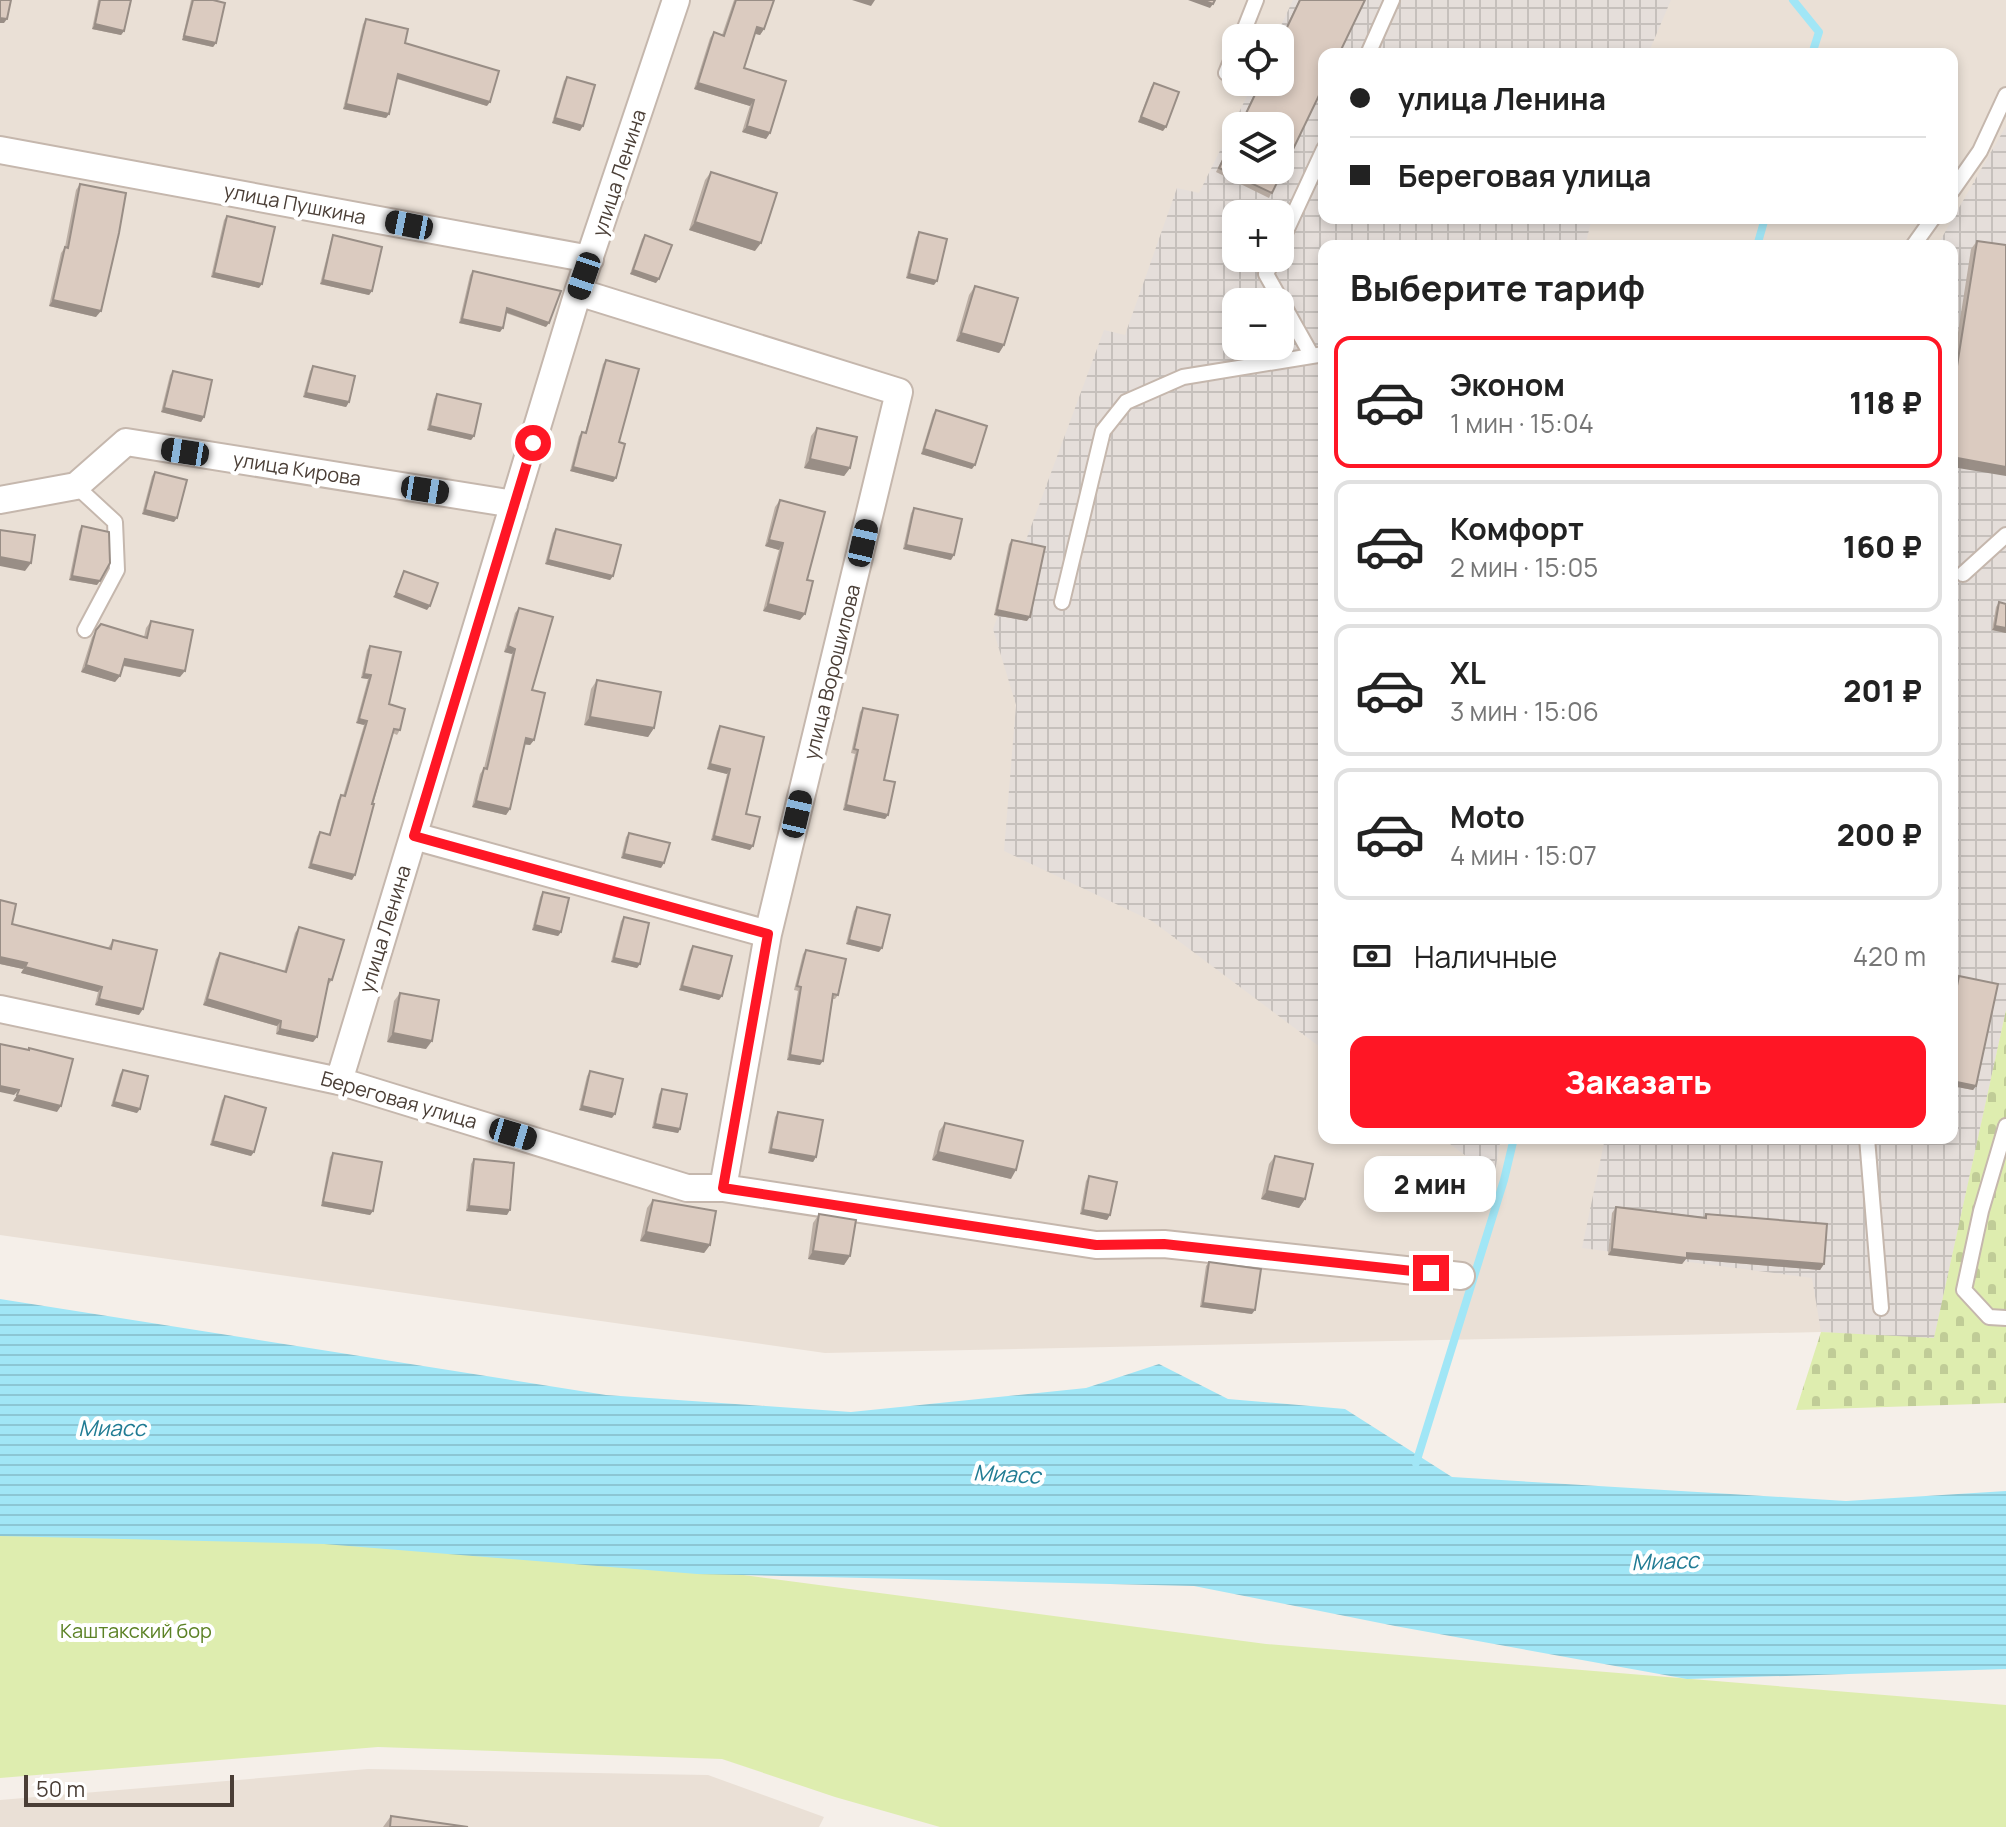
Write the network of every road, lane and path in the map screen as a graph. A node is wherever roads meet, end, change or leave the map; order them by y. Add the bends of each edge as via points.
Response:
1 (676, 0) edge
2 (1256, 0) edge
3 (1392, 0) edge
4 (1247, 24) edge
5 (1371, 48) edge
6 (2006, 95) edge
7 (0, 150) edge
8 (1318, 162) edge
9 (1958, 182) edge
10 (1294, 214) edge
11 (590, 259) junction
12 (1267, 272) edge
13 (578, 292) junction
14 (1318, 355) edge
15 (76, 486) junction
16 (0, 500) edge
17 (514, 504) junction
18 (2006, 535) edge
19 (1963, 574) dead end
20 (1062, 602) dead end
21 (85, 630) dead end
22 (414, 836) junction
23 (768, 934) junction
24 (0, 1009) edge
25 (339, 1081) junction
26 (2006, 1126) edge
27 (1867, 1144) edge
28 (723, 1188) junction
29 (1461, 1276) dead end
30 (1881, 1308) dead end
31 (2006, 1318) edge

1 - 11 street, улица Ленина
2 - 4 lane
3 - 5 lane
6 - 9 lane via 1980,151
7 - 11 street, улица Пушкина
8 - 10 lane
11 - 13 street, улица Ленина
12 - 14 lane
13 - 17 street, улица Ленина
13 - 23 street, улица Ворошилова via 899,392
14 - 20 lane via 1183,377 1126,402 1103,431
15 - 16 street
15 - 17 street, улица Кирова via 126,442
15 - 21 lane via 115,522 117,570
17 - 22 street, улица Ленина
18 - 19 lane
22 - 23 street
22 - 25 street, улица Ленина
23 - 28 street, улица Ворошилова
24 - 25 street, Береговая улица
25 - 28 street, Береговая улица via 687,1188
26 - 31 lane via 1964,1290 1989,1317
27 - 30 lane
28 - 29 street, Береговая улица via 1096,1245 1164,1244

